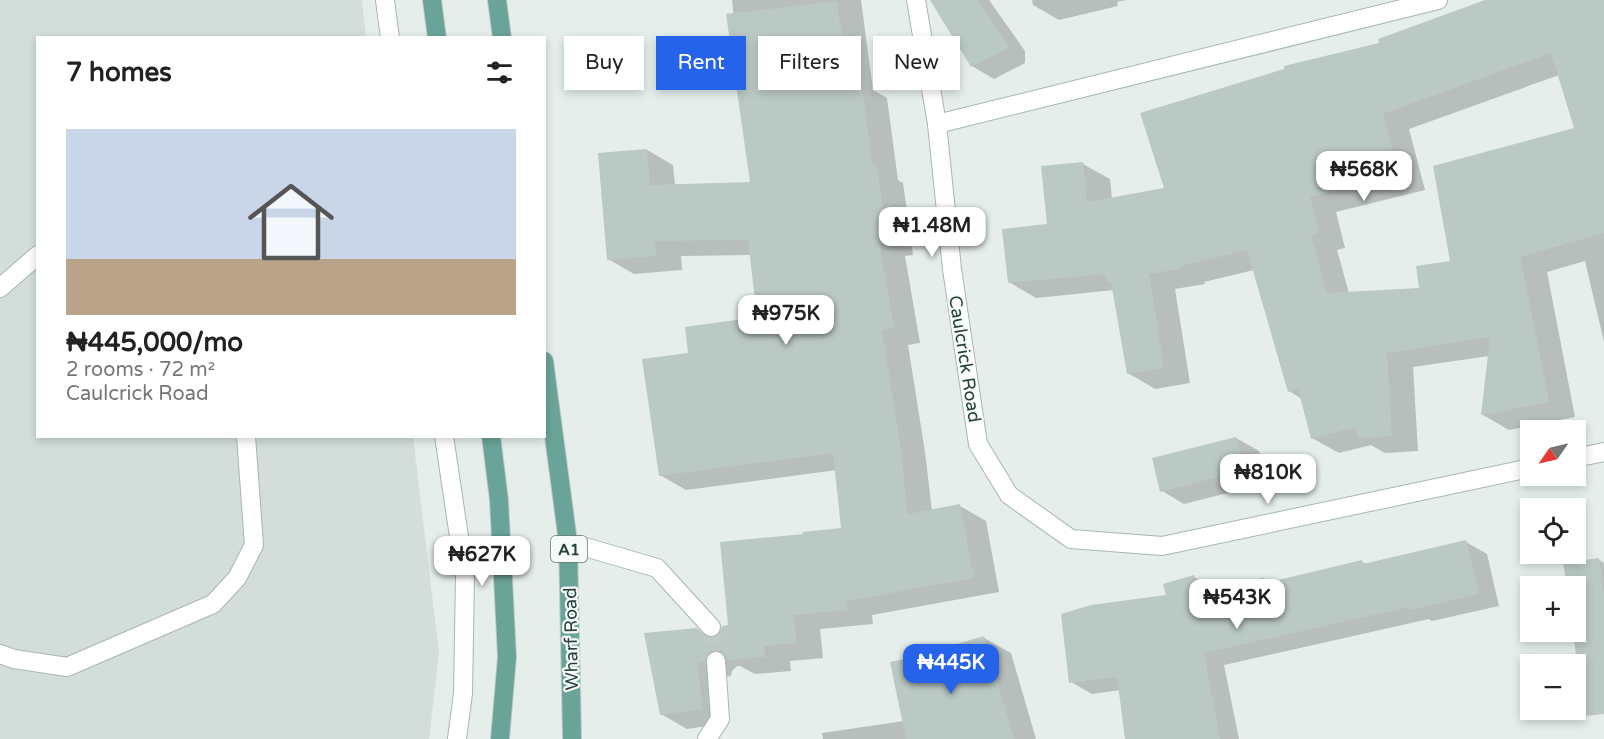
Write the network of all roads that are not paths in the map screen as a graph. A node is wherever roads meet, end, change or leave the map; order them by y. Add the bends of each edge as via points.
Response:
1 (385, 0) edge
2 (432, 0) edge
3 (497, 0) edge
4 (916, 0) edge
5 (1438, 0) edge
6 (390, 36) edge
7 (437, 36) edge
8 (502, 36) edge
9 (937, 124) junction
10 (36, 257) edge
11 (0, 288) edge
12 (546, 375) edge
13 (246, 438) edge
14 (444, 438) edge
15 (491, 438) edge
16 (1604, 452) edge
17 (1586, 456) edge
18 (1520, 470) edge
19 (568, 542) junction
20 (711, 627) tunnel mouth
21 (0, 654) edge
22 (716, 661) tunnel mouth
23 (457, 739) edge
24 (500, 739) edge
25 (572, 739) edge
26 (707, 739) edge

1 - 6 street
2 - 7 main road
3 - 8 main road
4 - 9 street, Caulcrick Road
5 - 9 street
9 - 18 street, Caulcrick Road via 951,270 978,444 1009,495 1071,539 1162,546
10 - 11 street
12 - 19 main road, Wharf Road / A1
13 - 21 street via 254,545 237,578 213,604 67,667 14,660
14 - 23 street via 465,577 463,693
15 - 24 main road via 499,500 507,657
16 - 17 street
19 - 20 street via 657,568
19 - 25 main road, Wharf Road / A1
22 - 26 street via 720,719

